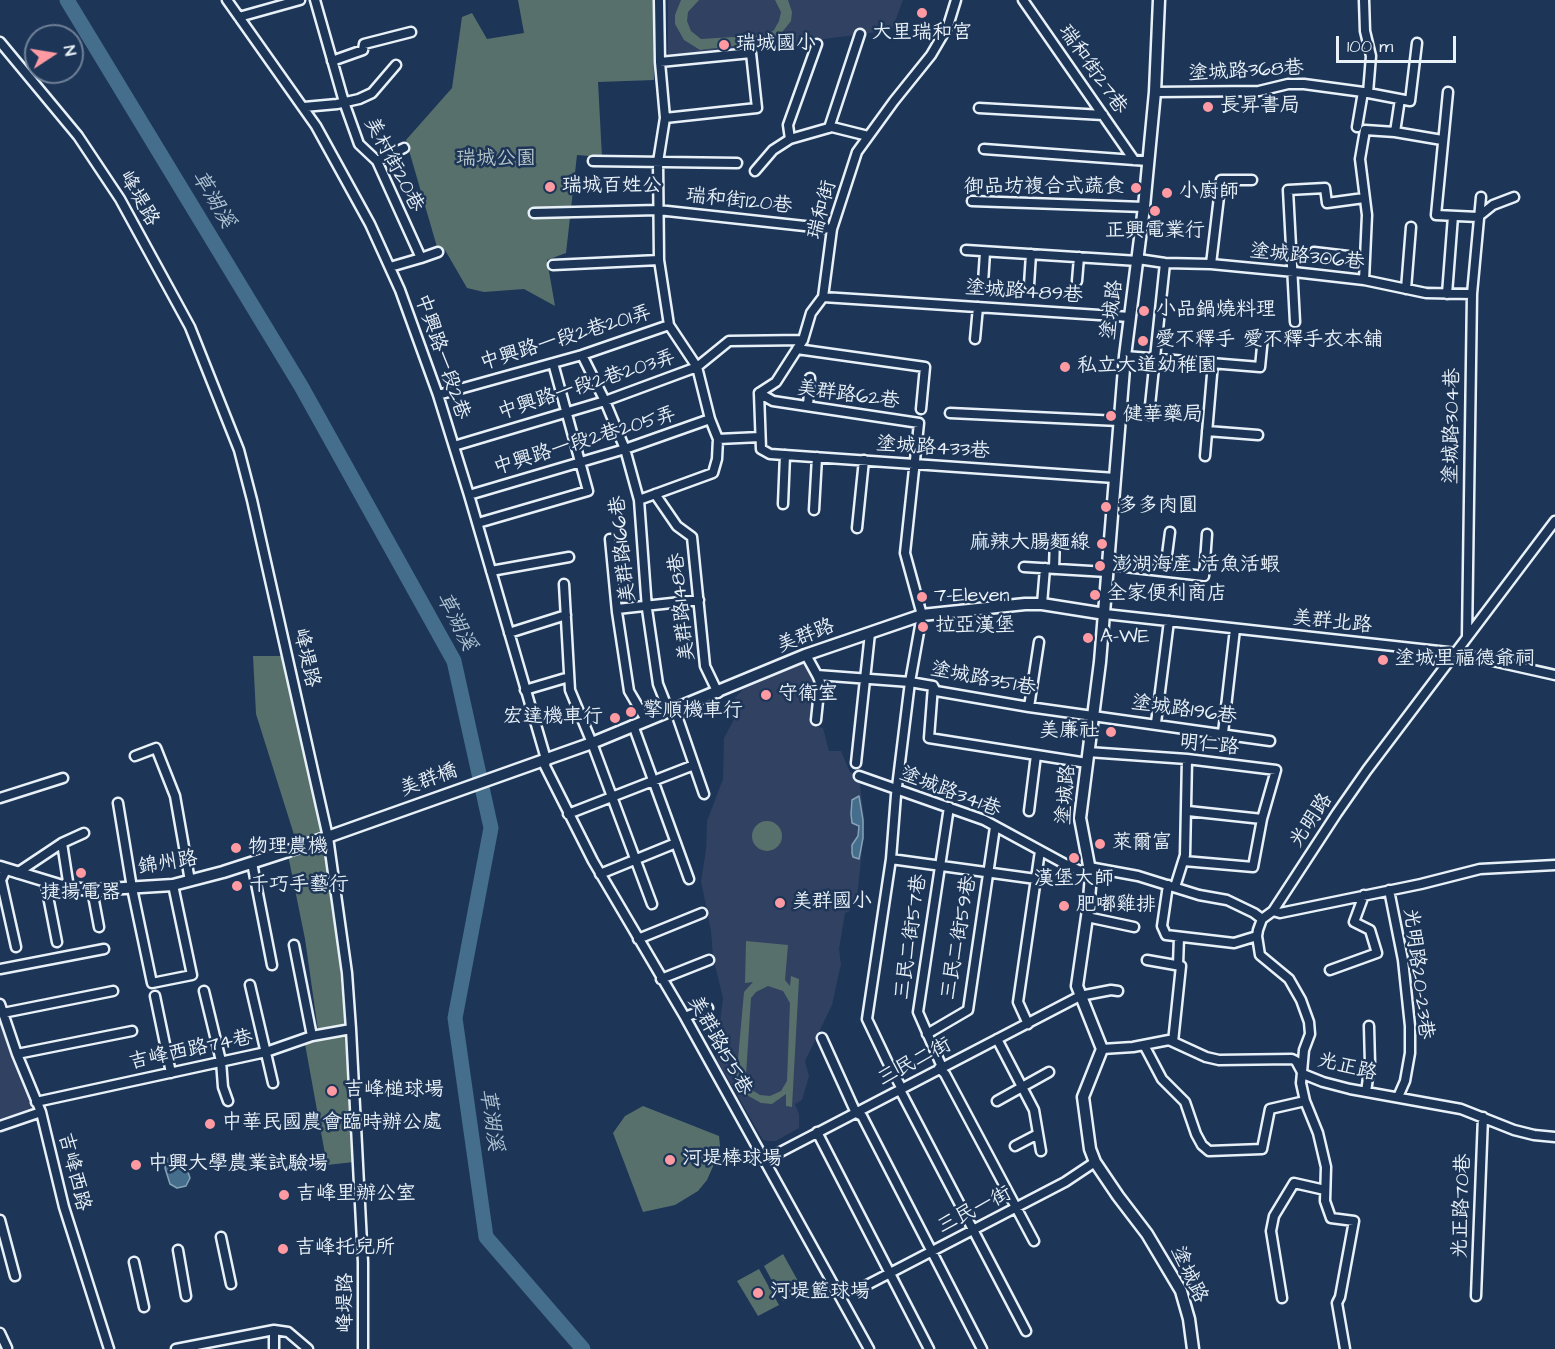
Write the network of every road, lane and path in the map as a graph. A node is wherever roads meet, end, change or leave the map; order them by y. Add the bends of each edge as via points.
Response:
1 (227, 0) edge
2 (300, 0) edge
3 (315, 0) edge
4 (659, 0) edge
5 (956, 0) edge
6 (1023, 0) edge
7 (1159, 0) edge
8 (1364, 0) edge
9 (239, 17) junction
10 (411, 32) dead end
11 (860, 34) dead end
12 (0, 42) edge
13 (1417, 43) dead end
14 (817, 44) dead end
15 (332, 61) junction
16 (660, 62) junction
17 (396, 65) dead end
18 (1155, 92) junction
19 (1365, 92) junction
20 (1448, 92) dead end
21 (1400, 99) junction
22 (344, 102) junction
23 (304, 107) junction
24 (979, 108) dead end
25 (1103, 115) junction
26 (665, 118) junction
27 (1357, 127) dead end
28 (829, 128) junction
29 (1395, 132) junction
30 (868, 136) junction
31 (790, 139) junction
32 (1442, 140) junction
33 (404, 148) dead end
34 (984, 149) dead end
35 (1134, 160) junction
36 (377, 161) junction
37 (593, 161) dead end
38 (1148, 161) junction
39 (658, 162) junction
40 (737, 163) dead end
41 (755, 171) dead end
42 (1252, 180) dead end
43 (1480, 197) dead end
44 (1514, 197) dead end
45 (1364, 198) junction
46 (972, 201) dead end
47 (1144, 207) junction
48 (658, 210) junction
49 (534, 213) dead end
50 (1454, 216) junction
51 (1478, 216) junction
52 (1411, 227) dead end
53 (832, 229) junction
54 (966, 250) dead end
55 (438, 252) dead end
56 (985, 252) junction
57 (1314, 252) dead end
58 (1031, 254) junction
59 (1079, 256) junction
60 (421, 258) junction
61 (1365, 258) junction
62 (659, 260) junction
63 (1138, 260) junction
64 (1165, 263) junction
65 (1211, 264) junction
66 (553, 265) dead end
67 (390, 267) junction
68 (1294, 272) junction
69 (1077, 280) dead end
70 (1364, 280) junction
71 (983, 284) dead end
72 (1029, 285) dead end
73 (1406, 289) junction
74 (1447, 294) junction
75 (1472, 294) junction
76 (823, 297) junction
77 (978, 307) junction
78 (1130, 317) junction
79 (1295, 322) dead end
80 (669, 325) junction
81 (1263, 337) dead end
82 (975, 339) dead end
83 (803, 340) junction
84 (797, 349) junction
85 (582, 355) junction
86 (1125, 356) junction
87 (1155, 358) junction
88 (553, 363) junction
89 (1213, 363) junction
90 (697, 367) junction
91 (810, 378) dead end
92 (759, 393) junction
93 (438, 395) junction
94 (605, 401) junction
95 (807, 406) junction
96 (921, 409) dead end
97 (567, 412) junction
98 (951, 412) dead end
99 (1149, 415) dead end
100 (710, 419) junction
101 (1119, 421) junction
102 (1207, 431) junction
103 (1258, 435) dead end
104 (760, 437) junction
105 (718, 440) junction
106 (454, 446) junction
107 (625, 449) junction
108 (785, 455) junction
109 (1205, 456) dead end
110 (817, 457) junction
111 (864, 460) junction
112 (580, 463) junction
113 (914, 465) junction
114 (1115, 478) junction
115 (655, 494) junction
116 (469, 495) junction
117 (639, 500) junction
118 (783, 504) dead end
119 (814, 510) dead end
120 (1555, 521) edge
121 (478, 523) junction
122 (857, 528) dead end
123 (1170, 532) dead end
124 (1207, 534) dead end
125 (1055, 538) dead end
126 (610, 539) dead end
127 (569, 557) dead end
128 (1024, 567) dead end
129 (1049, 568) junction
130 (1108, 569) junction
131 (1165, 570) junction
132 (491, 571) junction
133 (564, 584) dead end
134 (699, 600) junction
135 (1042, 604) junction
136 (646, 606) junction
137 (617, 609) junction
138 (1105, 614) junction
139 (566, 615) junction
140 (922, 615) junction
141 (1169, 621) junction
142 (1235, 629) junction
143 (509, 633) junction
144 (870, 633) junction
145 (1467, 637) junction
146 (1039, 642) dead end
147 (1457, 653) junction
148 (806, 655) junction
149 (817, 675) junction
150 (1555, 675) edge
151 (569, 677) junction
152 (865, 677) junction
153 (910, 682) junction
154 (933, 686) junction
155 (525, 690) junction
156 (718, 693) junction
157 (1029, 707) junction
158 (672, 711) junction
159 (1094, 716) junction
160 (646, 720) junction
161 (816, 720) dead end
162 (1156, 723) junction
163 (633, 725) junction
164 (1223, 733) junction
165 (1270, 741) dead end
166 (592, 742) junction
167 (1036, 755) junction
168 (135, 756) dead end
169 (1088, 757) junction
170 (546, 759) junction
171 (1187, 759) junction
172 (533, 763) joint
173 (856, 763) dead end
174 (694, 765) junction
175 (859, 776) dead end
176 (63, 778) dead end
177 (653, 782) junction
178 (897, 789) junction
179 (704, 794) dead end
180 (612, 797) junction
181 (0, 798) edge
182 (118, 803) dead end
183 (949, 807) junction
184 (1029, 811) dead end
185 (1188, 811) junction
186 (568, 814) junction
187 (1262, 819) junction
188 (996, 827) junction
189 (84, 832) dead end
190 (333, 835) junction
191 (62, 843) junction
192 (676, 843) junction
193 (1040, 851) junction
194 (891, 859) junction
195 (635, 860) junction
196 (1184, 861) junction
197 (252, 863) junction
198 (1555, 865) edge
199 (939, 866) junction
200 (8, 870) edge
201 (1090, 871) junction
202 (988, 873) junction
203 (600, 874) junction
204 (689, 879) dead end
205 (1036, 879) junction
206 (45, 881) junction
207 (190, 881) junction
208 (172, 885) junction
209 (1172, 886) junction
210 (69, 888) junction
211 (132, 888) junction
212 (92, 890) junction
213 (1389, 890) junction
214 (1364, 895) junction
215 (652, 904) dead end
216 (1273, 911) junction
217 (702, 913) dead end
218 (1087, 917) junction
219 (1262, 919) junction
220 (99, 927) dead end
221 (1134, 927) dead end
222 (1257, 936) junction
223 (1179, 937) junction
224 (638, 939) junction
225 (57, 942) dead end
226 (294, 945) dead end
227 (16, 948) dead end
228 (104, 949) dead end
229 (709, 960) dead end
230 (1147, 960) dead end
231 (272, 965) dead end
232 (1178, 965) junction
233 (0, 969) edge
234 (1330, 970) dead end
235 (661, 979) junction
236 (250, 985) dead end
237 (1114, 988) dead end
238 (113, 991) dead end
239 (204, 991) dead end
240 (155, 996) dead end
241 (1080, 996) junction
242 (0, 1004) edge
243 (708, 1008) dead end
244 (3, 1013) junction
245 (685, 1017) junction
246 (1028, 1023) junction
247 (1369, 1026) dead end
248 (351, 1029) junction
249 (132, 1031) dead end
250 (927, 1034) junction
251 (312, 1036) junction
252 (822, 1038) dead end
253 (997, 1039) junction
254 (1173, 1042) junction
255 (1144, 1045) junction
256 (1102, 1049) junction
257 (266, 1052) junction
258 (17, 1054) junction
259 (221, 1061) junction
260 (940, 1068) junction
261 (1049, 1072) dead end
262 (171, 1073) junction
263 (1303, 1074) junction
264 (273, 1083) dead end
265 (1022, 1087) junction
266 (901, 1089) junction
267 (1366, 1092) junction
268 (1398, 1097) junction
269 (228, 1101) dead end
270 (997, 1101) dead end
271 (1305, 1101) junction
272 (36, 1102) junction
273 (41, 1112) junction
274 (856, 1113) junction
275 (1483, 1118) junction
276 (0, 1126) edge
277 (817, 1132) junction
278 (1038, 1134) junction
279 (1555, 1137) edge
280 (1015, 1146) dead end
281 (1041, 1151) dead end
282 (765, 1160) junction
283 (1095, 1162) junction
284 (1325, 1190) junction
285 (1015, 1208) junction
286 (0, 1220) edge
287 (973, 1230) junction
288 (221, 1237) dead end
289 (1034, 1241) dead end
290 (177, 1250) dead end
291 (931, 1252) junction
292 (134, 1262) dead end
293 (890, 1272) junction
294 (15, 1276) dead end
295 (231, 1284) dead end
296 (867, 1285) dead end
297 (186, 1296) dead end
298 (1476, 1296) dead end
299 (1282, 1298) dead end
300 (144, 1307) dead end
301 (274, 1330) junction
302 (1026, 1331) dead end
303 (0, 1333) edge
304 (6, 1348) edge
305 (109, 1349) edge
306 (176, 1349) edge
307 (274, 1349) edge
308 (308, 1349) edge
309 (363, 1349) edge
310 (869, 1349) edge
311 (929, 1349) edge
312 (982, 1349) edge
313 (1193, 1349) edge
314 (1345, 1349) edge

1 - 9 street, 中興路一段2巷
2 - 9 street
3 - 15 street, 美村街20巷
4 - 16 street
5 - 30 street, 瑞和街 via 948,26 931,54
6 - 25 street, 瑞和街27巷
7 - 18 street, 塗城路
8 - 19 street via 1371,56
9 - 23 street, 中興路一段2巷
10 - 15 street via 363,44 363,50
11 - 28 street
12 - 190 street, 峰堤路 via 78,136 110,183 190,327 239,450
13 - 21 street, 塗城路368巷 via 1410,101
14 - 31 street via 788,125
15 - 22 street, 美村街20巷
16 - 26 street
16 - 26 street via 751,54 757,108
17 - 22 street via 372,93
18 - 19 street, 塗城路368巷 via 1259,91 1288,84
18 - 38 street, 塗城路
19 - 21 street, 塗城路368巷
19 - 27 street
20 - 32 street
21 - 29 street
22 - 23 street
22 - 36 street, 美村街20巷 via 359,144
23 - 67 street, 中興路一段2巷 via 352,189
24 - 25 street
25 - 35 street, 瑞和街27巷
26 - 39 street
28 - 30 street
28 - 31 street
29 - 32 street
29 - 45 street via 1365,130 1360,159
30 - 53 street, 瑞和街 via 857,152
31 - 41 street
32 - 50 street via 1436,214
33 - 36 street
34 - 35 street
35 - 38 street
36 - 60 street, 美村街20巷
37 - 39 street
38 - 47 street, 塗城路
39 - 40 street
39 - 48 street
42 - 65 street via 1221,180
43 - 51 street, 塗城路304巷
44 - 51 street
45 - 61 street
45 - 68 street via 1327,203 1325,188 1288,190
46 - 47 street
47 - 63 street, 塗城路
48 - 49 street, 瑞和街120巷
48 - 53 street, 瑞和街120巷
48 - 62 street
50 - 51 street
50 - 74 street
51 - 75 street, 塗城路304巷
52 - 73 street
53 - 76 street, 瑞和街
54 - 56 street, 塗城路306巷
55 - 60 street
56 - 58 street, 塗城路306巷
56 - 71 street
57 - 61 street
58 - 59 street, 塗城路306巷
58 - 72 street
59 - 63 street, 塗城路306巷
59 - 69 street
60 - 67 street
61 - 70 street
62 - 66 street
62 - 80 street
63 - 64 street, 塗城路306巷
63 - 78 street, 塗城路
64 - 65 street, 塗城路306巷
64 - 87 street
65 - 68 street, 塗城路306巷
67 - 93 street, 中興路一段2巷
68 - 70 street, 塗城路306巷
68 - 79 street
70 - 73 street, 塗城路306巷
73 - 74 street, 塗城路306巷
74 - 75 street, 塗城路306巷
75 - 145 street, 塗城路304巷
76 - 77 street, 塗城路489巷
76 - 83 street, 瑞和街 via 811,313
77 - 78 street, 塗城路489巷
77 - 82 street
78 - 86 street, 塗城路
80 - 85 street, 中興路一段2巷201弄
80 - 90 street
81 - 89 street via 1260,367
83 - 84 street, 瑞和街
83 - 90 street, 中興路一段2巷203弄 via 729,341
84 - 92 street, 瑞和街 via 776,382
84 - 96 street via 925,367
85 - 88 street, 中興路一段2巷201弄
85 - 94 street, 美群路166巷
86 - 87 street
86 - 101 street, 塗城路
87 - 89 street
87 - 99 street
88 - 93 street, 中興路一段2巷201弄
88 - 97 street
89 - 102 street
90 - 94 street, 中興路一段2巷203弄
90 - 100 street
91 - 95 street
92 - 95 street, 美群路62巷 via 773,401
92 - 104 street
93 - 106 street, 中興路一段2巷
94 - 97 street, 中興路一段2巷203弄
94 - 107 street, 美群路166巷
95 - 113 street, 美群路62巷 via 919,423
97 - 106 street, 中興路一段2巷203弄
97 - 112 street
98 - 101 street
100 - 105 street
100 - 107 street, 中興路一段2巷205弄
101 - 114 street, 塗城路
102 - 103 street
102 - 109 street
104 - 105 street
104 - 108 street, 塗城路433巷 via 761,449
105 - 115 street via 713,473
106 - 116 street, 中興路一段2巷
107 - 112 street, 中興路一段2巷205弄
107 - 117 street, 美群路166巷
108 - 110 street, 塗城路433巷
108 - 118 street
110 - 111 street, 塗城路433巷
110 - 119 street
111 - 113 street, 塗城路433巷
111 - 122 street
112 - 116 street, 中興路一段2巷205弄
112 - 121 street via 588,491
113 - 114 street, 塗城路433巷
113 - 140 street, 美群路62巷 via 905,553
114 - 130 street, 塗城路
115 - 117 street
115 - 134 street, 美群路148巷 via 677,526 692,537
116 - 121 street, 中興路一段2巷
117 - 136 street, 美群路166巷
120 - 145 street, 光明路
121 - 132 street, 中興路一段2巷
123 - 131 street
124 - 131 street via 1204,576
125 - 129 street
126 - 137 street
127 - 132 street
128 - 129 street
129 - 130 street
129 - 135 street
130 - 131 street
130 - 138 street, 塗城路
132 - 143 street, 中興路一段2巷
133 - 139 street
134 - 136 street
134 - 156 street, 美群路148巷 via 705,666
135 - 138 street, 美群路
135 - 140 street, 美群路
136 - 137 street
136 - 158 street, 美群路166巷 via 658,684
137 - 160 street via 629,692
138 - 141 street, 美群北路
138 - 159 street, 塗城路
139 - 143 street
139 - 151 street
140 - 144 street, 美群路
140 - 153 street
141 - 142 street, 美群北路
141 - 162 street
142 - 147 street, 美群北路
142 - 164 street
143 - 155 street, 中興路一段2巷
144 - 148 street, 美群路
144 - 152 street
145 - 147 street, 光明路
146 - 157 street
147 - 150 street, 美群北路
147 - 216 street, 光明路 via 1337,813
148 - 149 street
148 - 156 street, 美群路
149 - 152 street, 塗城路351巷
149 - 161 street via 820,682
151 - 155 street
151 - 166 street via 570,690
152 - 153 street, 塗城路351巷
152 - 173 street
153 - 154 street, 塗城路351巷
153 - 178 street
154 - 157 street, 塗城路351巷 via 936,691
154 - 167 street, 明仁路 via 929,738
155 - 170 street, 中興路一段2巷
156 - 158 street, 美群路
157 - 159 street, 塗城路351巷
158 - 160 street, 美群路
158 - 174 street, 美群路166巷
159 - 162 street, 塗城路196巷
159 - 169 street, 塗城路
160 - 163 street, 美群路
162 - 164 street, 塗城路196巷
163 - 166 street, 美群路
163 - 177 street
164 - 165 street, 塗城路196巷
166 - 170 street, 美群路
166 - 180 street
167 - 169 street, 明仁路
167 - 184 street
168 - 207 street via 156,748 175,796
169 - 171 street, 明仁路
169 - 201 street, 塗城路 via 1080,818
170 - 172 street, 美群路
170 - 186 street, 美群路155巷 via 544,766
171 - 185 street
171 - 187 street, 明仁路 via 1276,770
172 - 190 street, 美群橋
174 - 177 street
174 - 179 street, 美群路166巷
175 - 178 street, 塗城路341巷
176 - 181 street
177 - 180 street
177 - 192 street
178 - 183 street, 塗城路341巷
178 - 194 street
180 - 186 street
180 - 195 street
182 - 211 street
183 - 188 street, 塗城路341巷
183 - 199 street, 三民二街57巷
185 - 187 street
185 - 196 street
186 - 203 street, 美群路155巷
187 - 196 street via 1254,867
188 - 193 street, 塗城路341巷
188 - 202 street, 三民二街59巷
189 - 191 street
190 - 197 street, 錦州路
190 - 248 street, 峰堤路
191 - 200 street
191 - 210 street
192 - 195 street
192 - 204 street
193 - 201 street, 塗城路341巷
193 - 205 street
194 - 199 street
194 - 266 street via 867,1019
195 - 203 street
195 - 215 street
196 - 209 street
197 - 207 street, 錦州路
197 - 231 street
198 - 213 street via 1480,868
199 - 202 street
199 - 250 street, 三民二街57巷 via 918,1012
200 - 206 street, 錦州路
200 - 227 street via 1,880
201 - 209 street
201 - 218 street, 塗城路
202 - 205 street
202 - 250 street, 三民二街59巷 via 968,1010
203 - 224 street, 美群路155巷
205 - 246 street via 1018,1002
206 - 210 street, 錦州路
206 - 225 street
207 - 208 street, 錦州路
208 - 211 street, 錦州路
208 - 211 street via 192,975 152,983
209 - 219 street via 1227,900
209 - 223 street via 1162,926 1166,935
210 - 212 street, 錦州路
211 - 212 street, 錦州路
212 - 220 street
213 - 214 street
213 - 268 street, 光明路20-23巷 via 1403,960 1410,1026 1410,1053
214 - 216 street via 1280,913
214 - 234 street via 1354,922 1370,930 1377,953
216 - 219 street
217 - 224 street
218 - 221 street
218 - 241 street, 塗城路 via 1077,987
219 - 222 street
222 - 223 street via 1234,943
222 - 263 street via 1260,955 1289,979 1301,1000 1310,1028
223 - 232 street
224 - 235 street, 美群路155巷
226 - 251 street
228 - 233 street
229 - 235 street
230 - 232 street
232 - 254 street via 1181,966
235 - 245 street, 美群路155巷
236 - 257 street
237 - 241 street, 三民二街
238 - 244 street
239 - 259 street
240 - 262 street
241 - 246 street, 三民二街
241 - 256 street, 塗城路
242 - 244 street, 吉峰西路
243 - 245 street
244 - 258 street, 吉峰西路
245 - 282 street, 美群路155巷
246 - 253 street, 三民二街
247 - 267 street
248 - 251 street, 吉峰西路74巷
248 - 309 street, 峰堤路 via 363,1262
249 - 258 street
250 - 260 street, 三民二街57巷
251 - 257 street, 吉峰西路74巷
252 - 274 street
253 - 260 street, 三民二街
253 - 265 street
254 - 255 street
254 - 263 street, 光正路 via 1220,1060 1292,1059
255 - 256 street
255 - 271 street via 1162,1079 1185,1102 1196,1134 1209,1150 1262,1149 1270,1109
256 - 283 street, 塗城路 via 1083,1097
257 - 259 street, 吉峰西路74巷
257 - 264 street
258 - 272 street, 吉峰西路
259 - 262 street, 吉峰西路74巷
259 - 269 street
260 - 266 street, 三民二街
260 - 285 street, 三民二街57巷
261 - 265 street
262 - 272 street, 吉峰西路74巷
263 - 267 street, 光正路
263 - 271 street
265 - 270 street
265 - 278 street via 1034,1110
266 - 274 street, 三民二街
266 - 287 street
267 - 268 street, 光正路
268 - 275 street, 光正路 via 1461,1109
271 - 284 street via 1326,1167
272 - 273 street, 吉峰西路
273 - 276 street
273 - 305 street, 吉峰西路 via 64,1207
274 - 277 street, 三民二街
274 - 291 street via 862,1116
275 - 279 street, 光正路 via 1520,1132
275 - 298 street, 光正路70巷
277 - 282 street, 三民二街
277 - 293 street
278 - 280 street
278 - 281 street
282 - 310 street, 美群路155巷
283 - 285 street, 三民一街
283 - 313 street, 塗城路 via 1147,1234 1181,1291
284 - 299 street via 1294,1184 1274,1216 1271,1231
284 - 314 street via 1330,1218 1354,1221 1337,1303
285 - 287 street, 三民一街
285 - 289 street, 三民二街57巷
286 - 294 street
287 - 291 street, 三民一街
287 - 302 street
288 - 295 street
290 - 297 street
291 - 293 street, 三民一街
291 - 312 street
292 - 300 street
293 - 296 street, 三民一街
293 - 311 street
301 - 306 street
301 - 307 street
301 - 308 street via 288,1332
303 - 304 street

